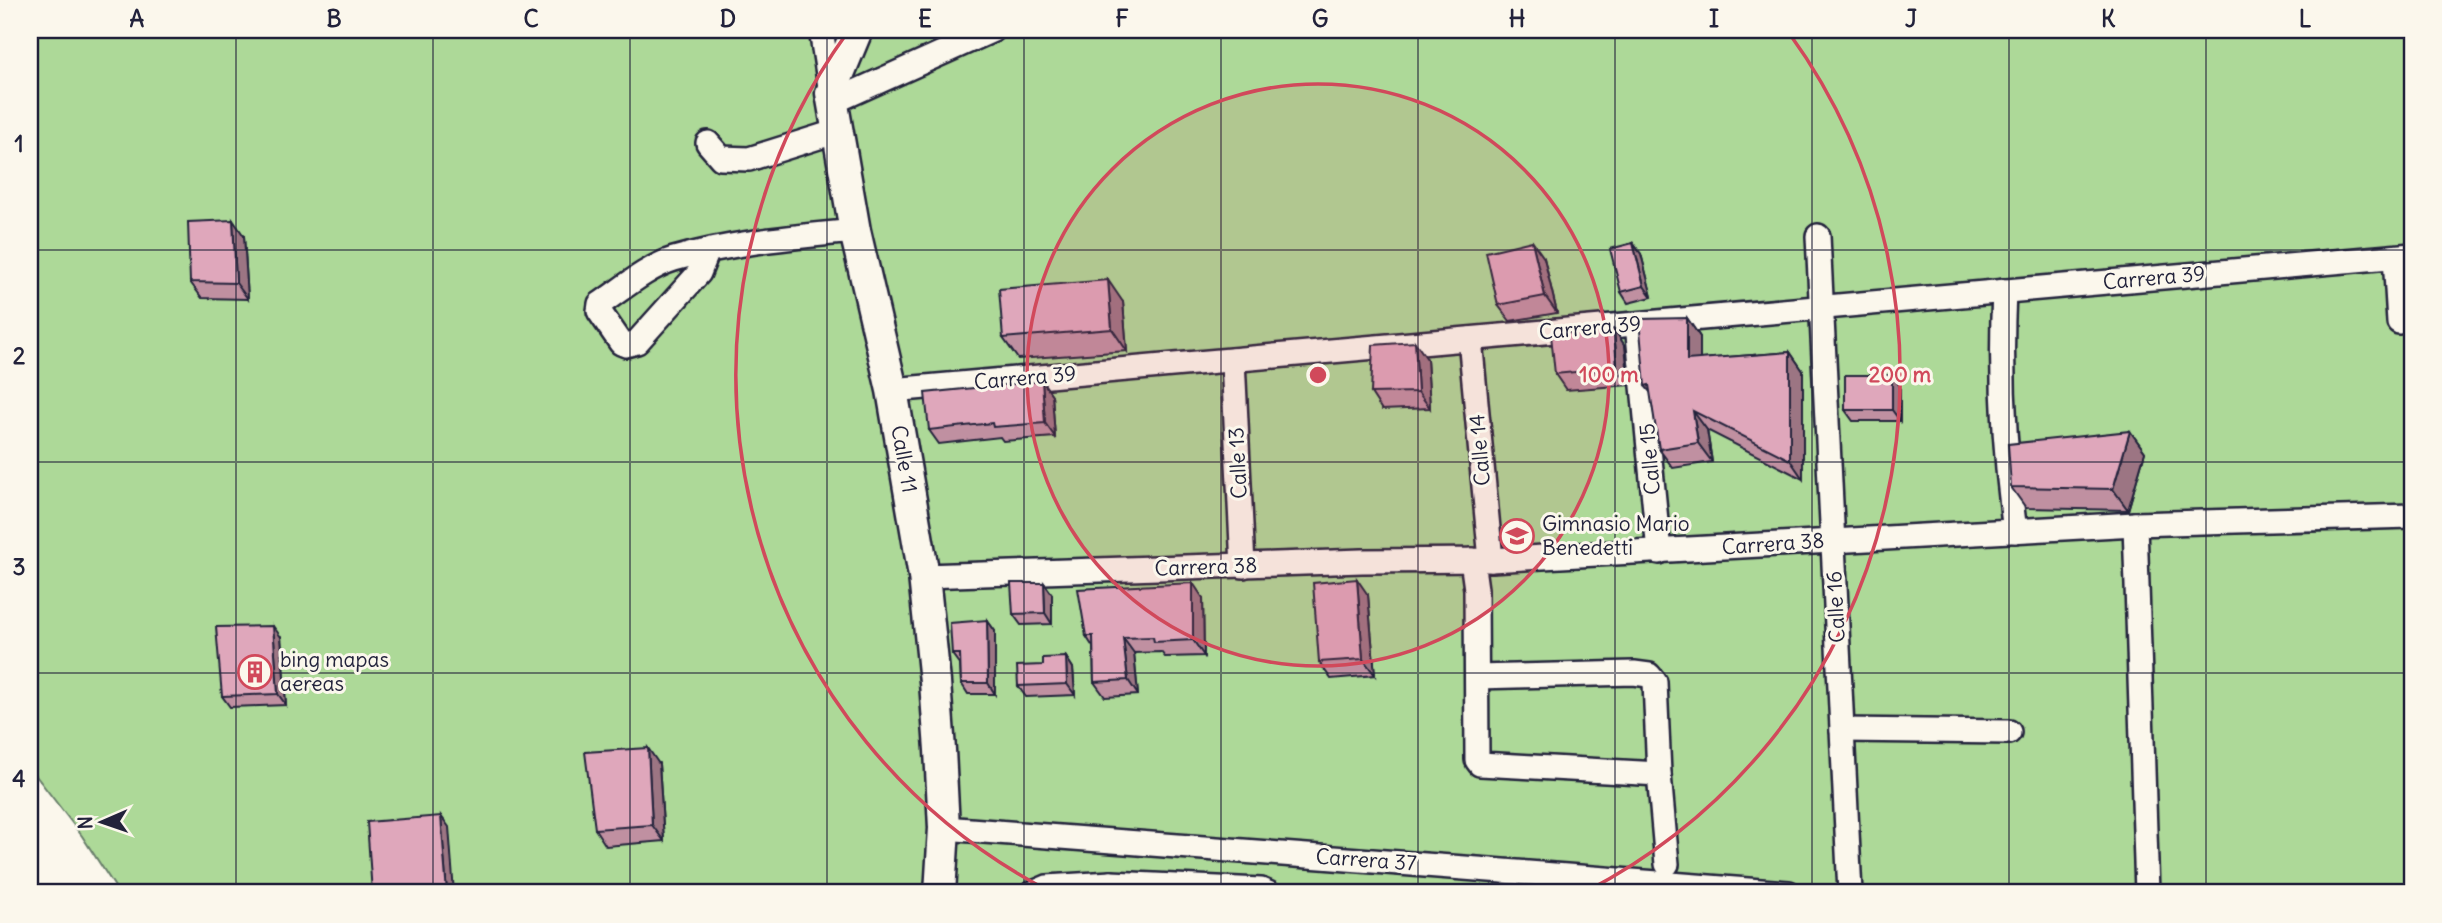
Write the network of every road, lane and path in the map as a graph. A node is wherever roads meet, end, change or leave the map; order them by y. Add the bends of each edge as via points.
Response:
1 (821, 30) edge
2 (857, 30) edge
3 (993, 30) edge
4 (834, 108) junction
5 (708, 144) dead end
6 (855, 231) junction
7 (1818, 236) dead end
8 (707, 253) junction
9 (2404, 256) edge
10 (2004, 292) junction
11 (1821, 307) junction
12 (2399, 322) dead end
13 (1637, 324) junction
14 (1470, 339) junction
15 (1233, 360) junction
16 (892, 390) junction
17 (2412, 516) edge
18 (2135, 524) junction
19 (2015, 530) junction
20 (1833, 540) junction
21 (1659, 552) junction
22 (1482, 560) junction
23 (1242, 566) junction
24 (924, 576) junction
25 (1477, 677) junction
26 (1842, 730) junction
27 (2009, 732) dead end
28 (1659, 774) junction
29 (944, 828) junction
30 (1667, 864) dead end
31 (1111, 888) edge
32 (940, 893) edge
33 (1033, 893) edge
34 (1268, 893) edge
35 (1789, 893) edge
36 (1850, 893) edge
37 (2147, 893) edge

1 - 4 street, Calle 11
2 - 4 main road
3 - 4 street
4 - 5 street via 749,159 721,159
4 - 6 main road, Calle 11
6 - 8 street via 770,239
6 - 16 main road, Calle 11
7 - 11 street, Calle 16
8 - 8 street via 672,260 600,304 621,343 637,342 699,273
9 - 10 street, Carrera 39
9 - 12 street
10 - 11 street, Carrera 39
10 - 19 street via 2002,411
11 - 13 street, Carrera 39
11 - 20 street, Calle 16
13 - 14 street, Carrera 39
13 - 21 street, Calle 15
14 - 15 street, Carrera 39
14 - 22 street, Calle 14
15 - 16 street, Carrera 39
15 - 23 street, Calle 13
16 - 24 main road, Calle 11
17 - 18 street, Carrera 38
18 - 19 street, Carrera 38
18 - 37 street
19 - 20 street, Carrera 38
20 - 21 street, Carrera 38
20 - 26 street, Calle 16
21 - 22 street, Carrera 38
22 - 23 street, Carrera 38
22 - 25 street, Calle 14 via 1476,589
23 - 24 street, Carrera 38
24 - 29 main road, Calle 11
25 - 28 street, Calle 14 via 1480,764
25 - 28 street via 1649,675 1655,682
26 - 27 street
26 - 36 street, Calle 16
28 - 30 street
29 - 32 main road, Calle 11
29 - 35 street, Carrera 37
31 - 33 street via 1047,887
31 - 34 street

